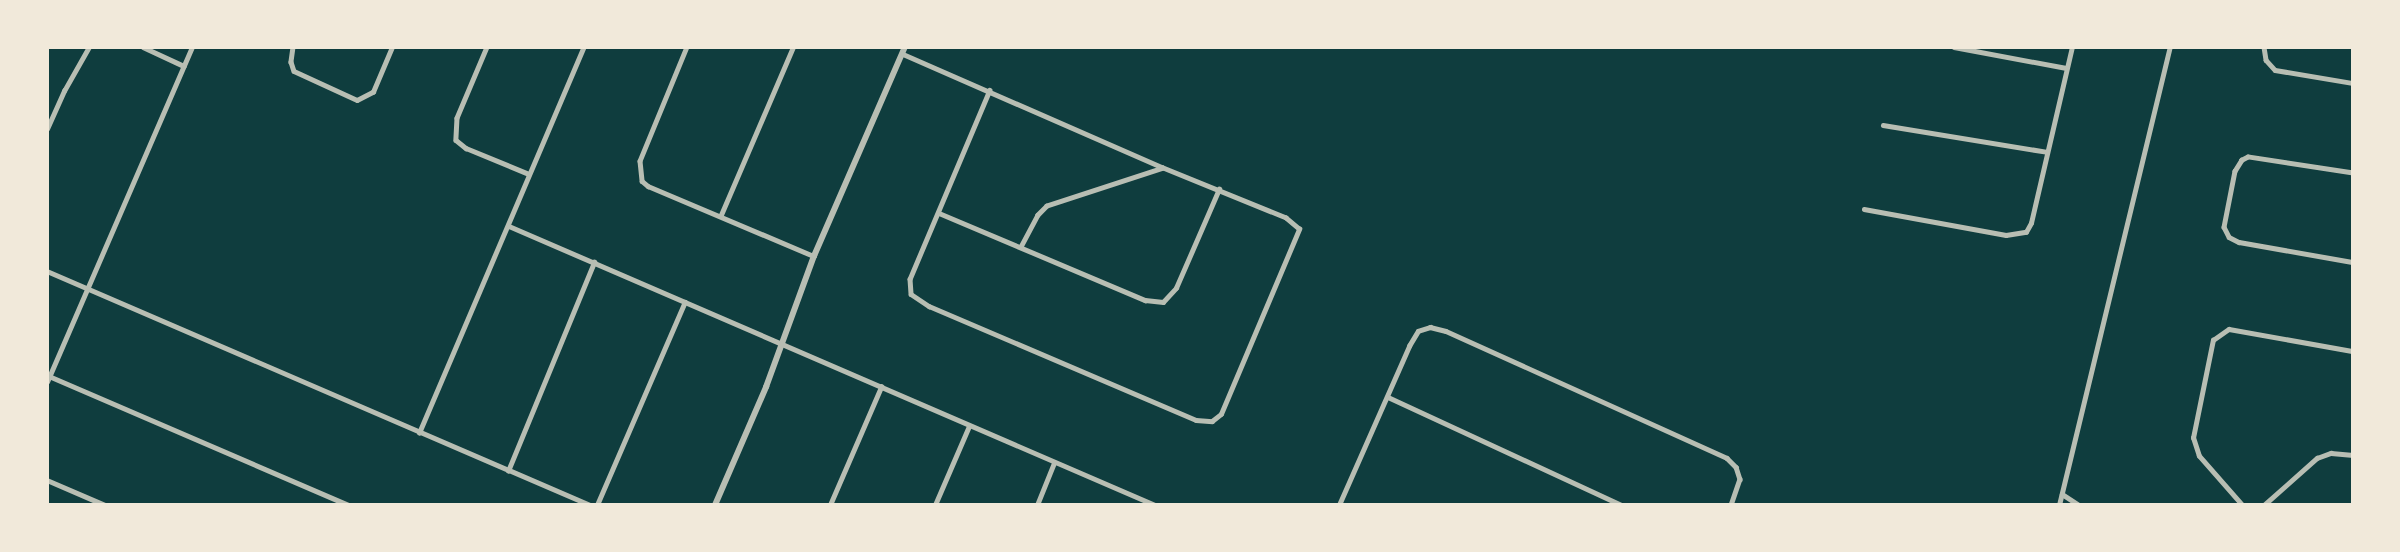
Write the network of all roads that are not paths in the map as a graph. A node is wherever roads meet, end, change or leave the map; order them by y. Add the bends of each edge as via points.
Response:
1 (89, 47) edge
2 (143, 47) edge
3 (192, 47) edge
4 (293, 47) edge
5 (392, 47) edge
6 (487, 47) edge
7 (584, 47) edge
8 (688, 47) edge
9 (793, 47) edge
10 (1954, 47) edge
11 (2072, 47) edge
12 (2170, 47) edge
13 (2264, 47) edge
14 (904, 50) edge
15 (184, 66) junction
16 (2066, 68) junction
17 (2353, 83) edge
18 (990, 90) junction
19 (1883, 125) dead end
20 (47, 129) edge
21 (2047, 152) junction
22 (1163, 168) junction
23 (529, 173) junction
24 (2353, 173) edge
25 (1219, 189) junction
26 (1864, 209) dead end
27 (939, 213) junction
28 (721, 215) junction
29 (509, 226) junction
30 (1021, 247) junction
31 (814, 256) junction
32 (594, 262) junction
33 (2353, 262) edge
34 (47, 271) edge
35 (88, 290) junction
36 (685, 302) junction
37 (781, 342) junction
38 (2353, 351) edge
39 (48, 378) edge
40 (881, 387) junction
41 (1388, 397) junction
42 (970, 426) junction
43 (419, 433) junction
44 (2353, 455) edge
45 (1054, 463) junction
46 (508, 471) junction
47 (47, 480) edge
48 (2062, 494) junction
49 (105, 505) edge
50 (348, 505) edge
51 (590, 505) edge
52 (597, 505) edge
53 (715, 505) edge
54 (830, 505) edge
55 (935, 505) edge
56 (1038, 505) edge
57 (1155, 505) edge
58 (1339, 505) edge
59 (1622, 505) edge
60 (1731, 505) edge
61 (2059, 505) edge
62 (2079, 505) edge
63 (2242, 505) edge
64 (2264, 505) edge

1 - 20 street
2 - 15 street
3 - 15 street
4 - 5 street via 294,71 356,100 373,92
6 - 23 street via 457,118 456,139 466,148
7 - 23 street
8 - 28 street via 640,161 640,176 648,186
9 - 28 street
10 - 16 street
11 - 16 street
12 - 48 street
13 - 17 street via 2266,60 2275,71
14 - 18 street
14 - 31 street
15 - 35 street
16 - 21 street
18 - 22 street
18 - 27 street
19 - 21 street
21 - 26 street via 2026,232 2006,235
22 - 25 street
22 - 30 street via 1048,206
23 - 29 street
24 - 33 street via 2253,156 2242,160 2235,171 2225,218 2229,237 2239,242
25 - 27 street via 1296,223 1299,229 1221,414 1208,422 1196,421 914,298 910,279
25 - 30 street via 1176,288 1163,302 1145,300
27 - 30 street
28 - 31 street
29 - 32 street
29 - 43 street
31 - 37 street
32 - 36 street
32 - 46 street
34 - 35 street
35 - 39 street
35 - 43 street
36 - 37 street
36 - 52 street
37 - 40 street
37 - 53 street
38 - 63 street via 2229,329 2213,340 2193,439 2199,456
39 - 50 street
40 - 42 street
40 - 54 street
41 - 58 street
41 - 59 street
41 - 60 street via 1418,331 1437,328 1727,458 1740,479
42 - 45 street
42 - 55 street
43 - 46 street
44 - 64 street via 2331,453 2317,458
45 - 56 street
45 - 57 street
46 - 51 street
47 - 49 street
48 - 61 street
48 - 62 street

